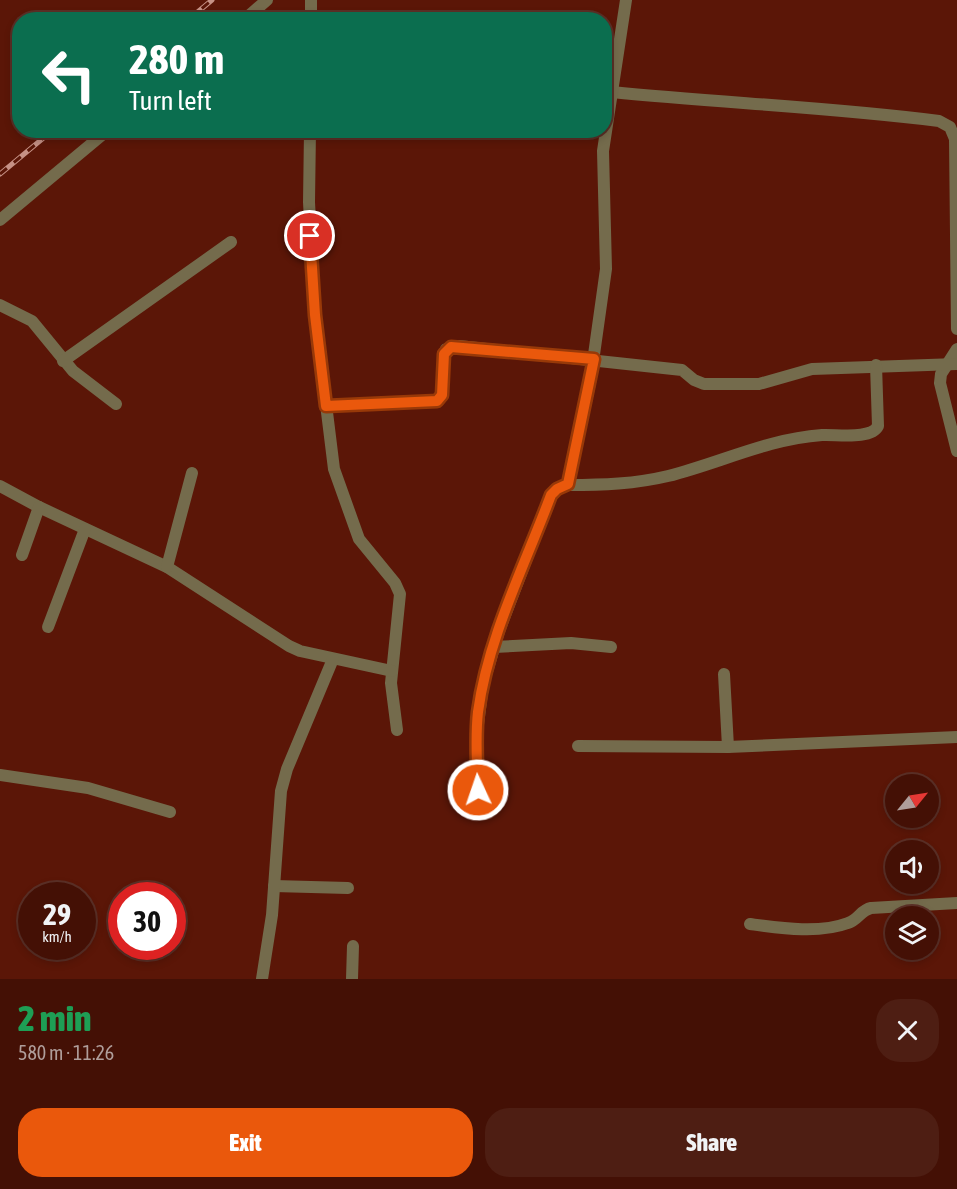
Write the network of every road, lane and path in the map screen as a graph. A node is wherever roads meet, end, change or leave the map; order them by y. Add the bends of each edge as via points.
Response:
1 (267, 0) edge
2 (626, 0) edge
3 (253, 12) edge
4 (612, 92) joint
5 (98, 138) edge
6 (310, 138) edge
7 (605, 138) edge
8 (0, 219) edge
9 (231, 242) dead end
10 (0, 304) edge
11 (957, 329) edge
12 (957, 349) edge
13 (594, 359) junction
14 (63, 361) junction
15 (952, 364) edge
16 (876, 365) junction
17 (116, 404) dead end
18 (326, 406) junction
19 (957, 451) edge
20 (192, 473) dead end
21 (568, 484) junction
22 (0, 486) edge
23 (39, 507) junction
24 (84, 529) junction
25 (22, 555) dead end
26 (167, 567) junction
27 (48, 627) dead end
28 (494, 647) junction
29 (611, 647) dead end
30 (333, 659) junction
31 (392, 671) junction
32 (724, 674) dead end
33 (397, 730) dead end
34 (957, 737) edge
35 (578, 746) dead end
36 (728, 747) junction
37 (0, 775) edge
38 (478, 790) dead end
39 (170, 812) dead end
40 (274, 886) junction
41 (348, 888) dead end
42 (957, 903) edge
43 (750, 924) dead end
44 (353, 946) dead end
45 (262, 979) edge
46 (352, 979) edge

1 - 3 street
2 - 4 street
4 - 11 street via 859,111 939,121 950,127 955,139
5 - 8 street
6 - 18 street via 314,298
7 - 13 street via 606,263
9 - 14 street
10 - 14 street via 32,321
12 - 15 street
13 - 16 street via 682,370 704,384 759,384 800,370
13 - 18 street via 451,347 444,354 442,395 437,401
13 - 21 street
14 - 17 street
15 - 16 street
15 - 19 street via 940,383
16 - 21 street via 878,426 870,433 779,441 652,479 613,485
18 - 31 street via 334,469 353,526 400,594
20 - 26 street
21 - 28 street via 551,495
22 - 23 street
23 - 24 street
23 - 25 street
24 - 26 street
24 - 27 street
26 - 30 street via 289,646
28 - 29 street via 571,643
28 - 38 street via 477,724
30 - 31 street
30 - 40 street via 281,791
31 - 33 street
32 - 36 street
34 - 36 street
35 - 36 street
37 - 39 street via 88,788
40 - 41 street
40 - 45 street
42 - 43 street via 872,908 848,923 817,927
44 - 46 street

